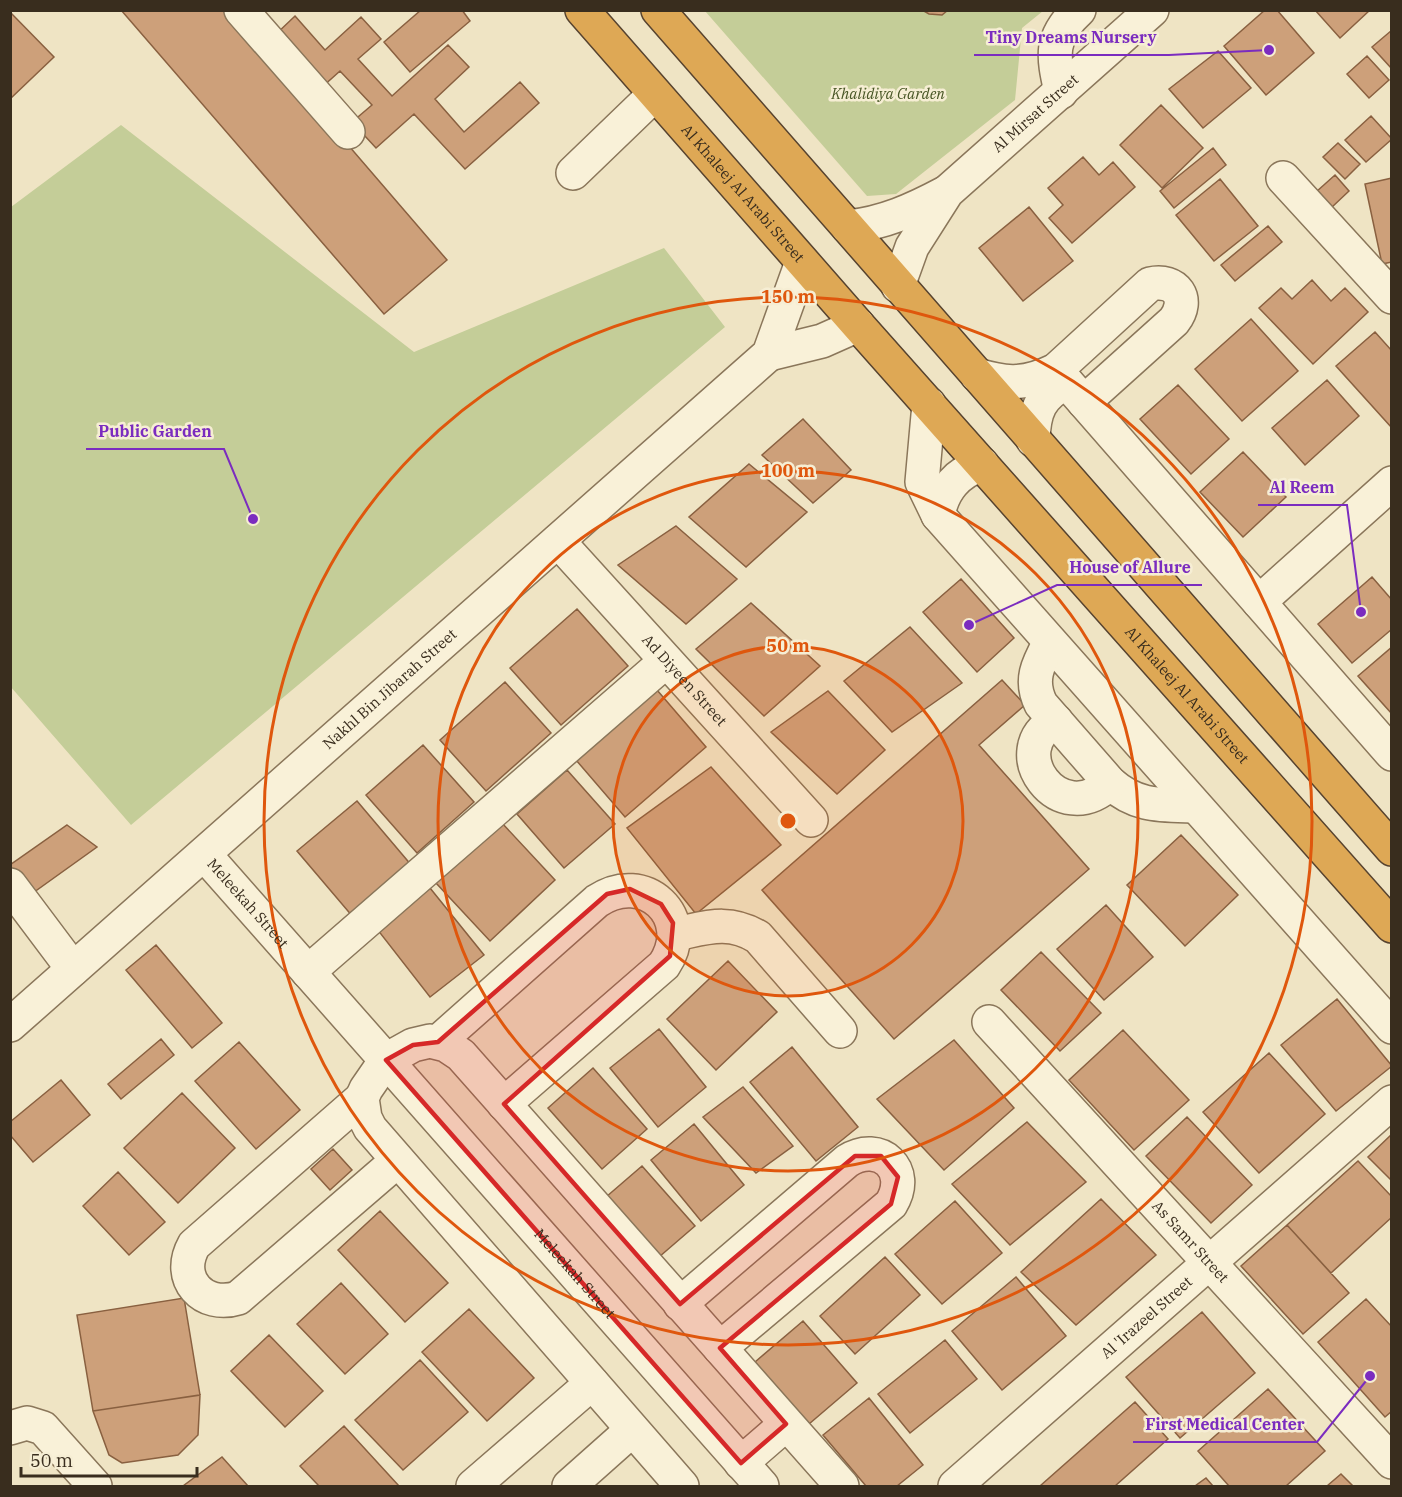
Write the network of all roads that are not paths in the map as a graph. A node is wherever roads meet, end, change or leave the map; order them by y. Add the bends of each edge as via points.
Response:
1 (241, 10) edge
2 (582, 10) edge
3 (658, 10) edge
4 (1079, 10) edge
5 (1152, 10) edge
6 (1061, 92) junction
7 (655, 94) junction
8 (348, 132) dead end
9 (573, 173) dead end
10 (1283, 178) dead end
11 (947, 192) junction
12 (848, 227) junction
13 (802, 262) junction
14 (898, 286) junction
15 (1392, 297) edge
16 (858, 325) junction
17 (769, 354) junction
18 (977, 375) junction
19 (1069, 384) junction
20 (929, 404) junction
21 (1033, 440) junction
22 (982, 464) junction
23 (1392, 483) edge
24 (938, 515) junction
25 (558, 541) junction
26 (1259, 602) junction
27 (1050, 642) junction
28 (666, 661) junction
29 (1056, 721) junction
30 (1392, 754) edge
31 (1110, 783) junction
32 (1195, 806) junction
33 (811, 820) dead end
34 (1392, 849) edge
35 (204, 854) junction
36 (10, 885) edge
37 (1392, 926) edge
38 (675, 934) junction
39 (74, 969) junction
40 (308, 972) junction
41 (989, 1022) dead end
42 (10, 1025) edge
43 (1392, 1028) edge
44 (840, 1031) dead end
45 (438, 1042) junction
46 (386, 1060) junction
47 (362, 1098) junction
48 (1392, 1102) edge
49 (504, 1104) junction
50 (397, 1161) junction
51 (1209, 1263) junction
52 (680, 1304) junction
53 (720, 1348) junction
54 (592, 1383) junction
55 (786, 1424) junction
56 (10, 1428) edge
57 (632, 1430) junction
58 (1392, 1462) edge
59 (752, 1475) edge
60 (95, 1486) edge
61 (473, 1486) edge
62 (569, 1486) edge
63 (682, 1486) edge
64 (842, 1486) edge
65 (955, 1486) edge

1 - 8 street
2 - 7 highway, Al Khaleej Al Arabi Street
3 - 12 highway
4 - 6 street via 1061,30 1055,45
5 - 6 street, Al Mirsat Street
6 - 11 street, Al Mirsat Street
7 - 9 street
7 - 13 highway, Al Khaleej Al Arabi Street
10 - 15 street
11 - 12 street, Al Mirsat Street via 888,220
11 - 14 street, Al Mirsat Street via 912,247
12 - 14 highway
13 - 16 highway, Al Khaleej Al Arabi Street
13 - 17 street, Nakhl Bin Jibarah Street
14 - 18 highway
16 - 17 street, Nakhl Bin Jibarah Street via 822,341
16 - 20 highway, Al Khaleej Al Arabi Street
17 - 25 street, Nakhl Bin Jibarah Street
18 - 19 street via 997,382 1038,379
18 - 21 highway
19 - 21 street via 1051,391 1039,405 1033,422
19 - 26 street
20 - 22 highway, Al Khaleej Al Arabi Street
20 - 24 street via 922,482
21 - 34 highway
22 - 24 street via 970,468 952,483
22 - 37 highway, Al Khaleej Al Arabi Street
23 - 26 street
24 - 27 street
25 - 28 street, Ad Diyeen Street
25 - 35 street, Nakhl Bin Jibarah Street
26 - 30 street
27 - 29 street via 1035,672 1035,689 1041,704
27 - 32 street
28 - 33 street, Ad Diyeen Street
28 - 40 street
29 - 31 street
29 - 31 street via 1036,740 1035,763 1045,783 1076,799 1087,798
31 - 32 street via 1139,802
32 - 43 street
35 - 39 street, Nakhl Bin Jibarah Street
35 - 40 street, Meleekah Street
36 - 39 street
38 - 44 street via 716,926 745,929 758,937
38 - 45 street via 668,912 652,896 630,889 607,894
38 - 49 street via 664,966
39 - 42 street, Nakhl Bin Jibarah Street
40 - 46 street, Meleekah Street
41 - 51 street, As Samr Street
45 - 46 street via 421,1042
45 - 49 street via 460,1054
46 - 47 street
46 - 59 street, Meleekah Street
47 - 50 street via 370,1128
47 - 50 street via 194,1245 187,1263 190,1281 211,1299 238,1298
48 - 51 street, Al 'Irazeel Street
49 - 52 street
50 - 54 street
51 - 58 street, As Samr Street
51 - 65 street, Al 'Irazeel Street
52 - 53 street
52 - 53 street via 847,1161 873,1153 889,1161 899,1187 891,1204
53 - 55 street
54 - 57 street
54 - 61 street
55 - 59 street
55 - 64 street
56 - 60 street via 27,1423 43,1428
57 - 62 street
57 - 63 street

